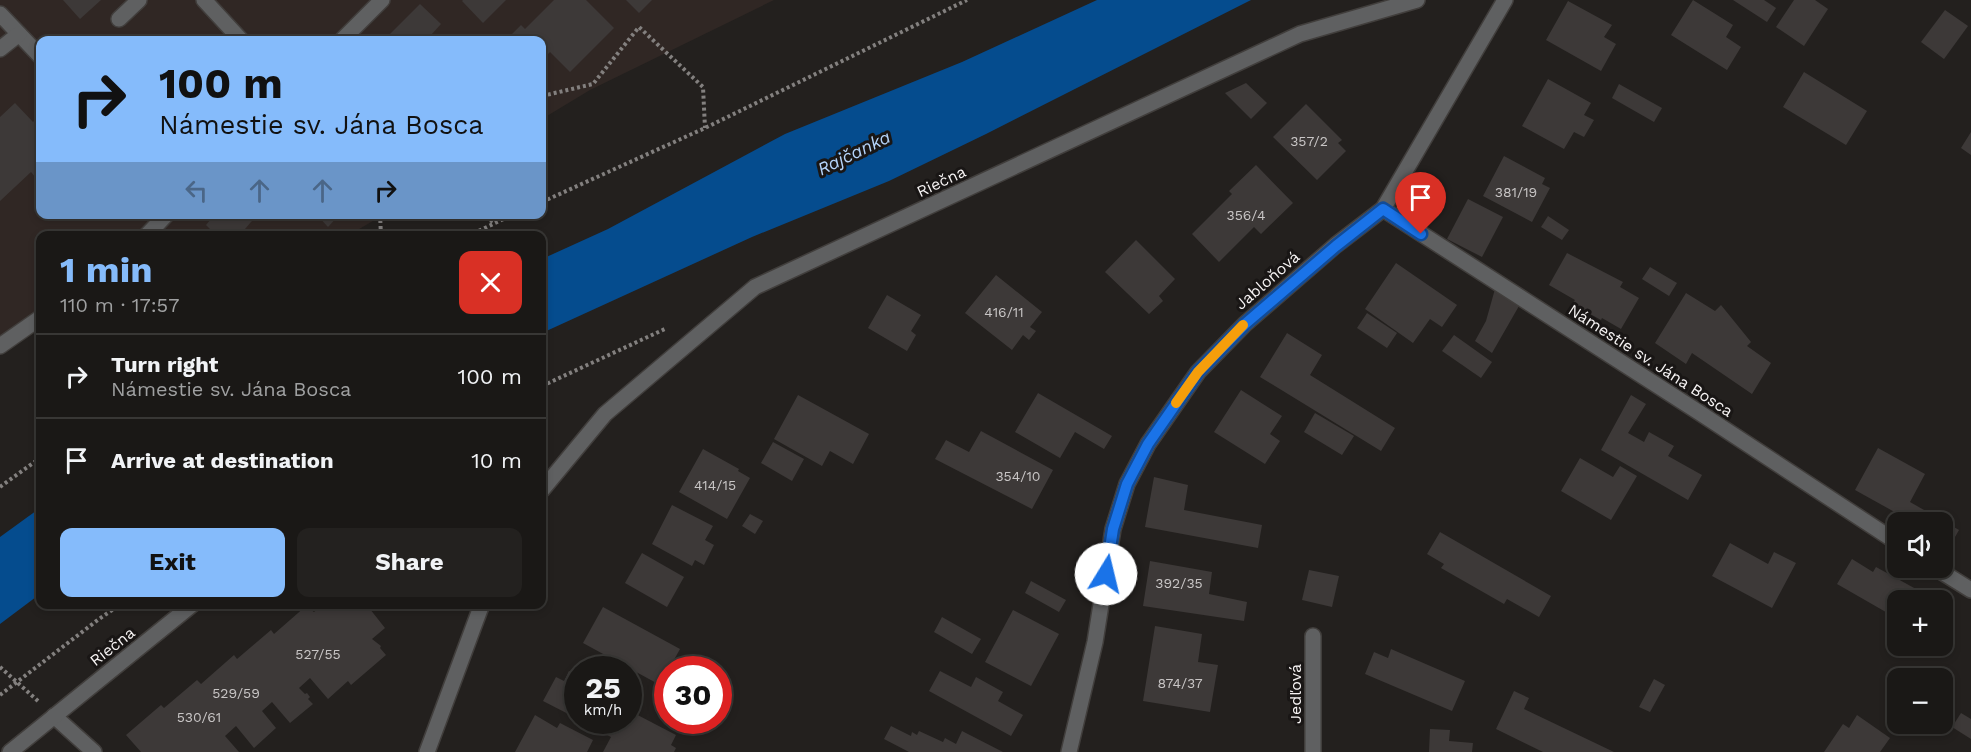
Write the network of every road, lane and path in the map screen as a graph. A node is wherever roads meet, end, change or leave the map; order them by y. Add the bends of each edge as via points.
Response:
1 (139, 0) edge
2 (204, 0) edge
3 (382, 0) edge
4 (967, 0) edge
5 (1417, 0) edge
6 (1505, 0) edge
7 (0, 14) edge
8 (119, 19) dead end
9 (19, 34) junction
10 (237, 36) edge
11 (346, 36) edge
12 (0, 49) edge
13 (36, 52) edge
14 (546, 95) edge
15 (705, 128) junction
16 (546, 200) edge
17 (1383, 209) junction
18 (162, 219) edge
19 (488, 219) edge
20 (503, 219) edge
21 (495, 223) junction
22 (151, 231) edge
23 (478, 231) edge
24 (36, 321) edge
25 (669, 327) dead end
26 (0, 346) edge
27 (546, 384) edge
28 (36, 461) edge
29 (546, 485) edge
30 (0, 487) edge
31 (1887, 536) edge
32 (1952, 578) edge
33 (1971, 590) edge
34 (114, 609) edge
35 (187, 609) edge
36 (480, 609) edge
37 (1313, 636) dead end
38 (0, 667) edge
39 (16, 681) junction
40 (0, 695) edge
41 (54, 716) junction
42 (10, 752) edge
43 (94, 752) edge
44 (427, 752) edge
45 (1069, 752) edge
46 (1313, 752) edge

1 - 8 street
2 - 10 street
3 - 11 street
4 - 15 path
5 - 29 street, Riečna via 1300,34 755,287 606,414
6 - 17 street, Jabloňová
7 - 9 street
9 - 12 street
9 - 13 street
14 - 15 path via 593,84 639,27 703,87
15 - 16 path
17 - 31 street, Námestie sv. Jána Bosca
17 - 45 street, Jabloňová via 1245,324 1198,372 1148,444 1127,484 1113,529 1095,642
18 - 22 street
19 - 21 path
20 - 21 path
21 - 23 path
24 - 26 street
25 - 27 path
28 - 30 path
32 - 33 street
34 - 39 path
35 - 41 street, Riečna
36 - 44 street
37 - 46 street, Jedľová
38 - 39 path
39 - 40 path
41 - 42 street, Riečna
41 - 43 street

